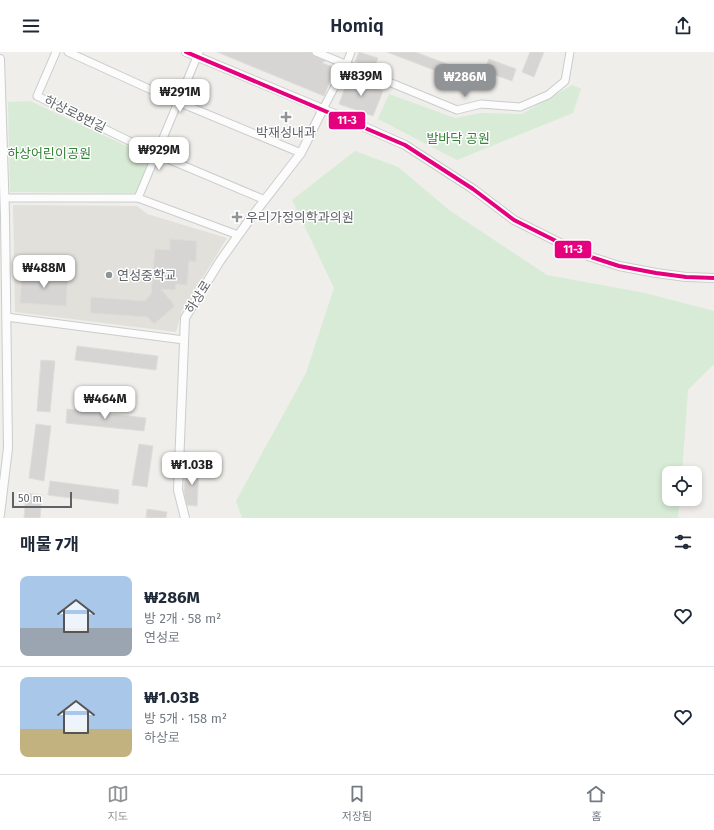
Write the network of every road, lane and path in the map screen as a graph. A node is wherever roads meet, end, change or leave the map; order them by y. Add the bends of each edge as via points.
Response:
1 (56, 52) edge
2 (68, 52) edge
3 (186, 52) edge
4 (316, 52) edge
5 (351, 52) edge
6 (570, 52) edge
7 (198, 54) edge
8 (0, 59) edge
9 (346, 65) junction
10 (178, 102) junction
11 (322, 109) junction
12 (301, 153) junction
13 (156, 154) junction
14 (5, 198) junction
15 (138, 198) junction
16 (265, 200) junction
17 (238, 235) junction
18 (714, 278) edge
19 (6, 317) junction
20 (184, 340) junction
21 (0, 515) edge
22 (185, 518) edge

1 - 13 street, 하상로8번길 via 38,96
2 - 10 street
3 - 7 street
4 - 9 street
5 - 9 street
6 - 9 street via 565,80 548,95 520,107 481,104 457,110
7 - 10 street
7 - 11 street
8 - 14 street
9 - 11 street
10 - 12 street
10 - 13 street
11 - 12 street, 하상로
11 - 18 street via 405,145 473,189 514,220 582,254 619,266 656,273 686,278
12 - 16 street, 하상로
13 - 15 street
13 - 16 street, 하상로8번길
14 - 15 street
14 - 19 street
15 - 17 street
16 - 17 street, 하상로
17 - 20 street, 하상로 via 185,318
19 - 20 street
19 - 21 street via 8,448
20 - 22 street, 하상로 via 178,490

